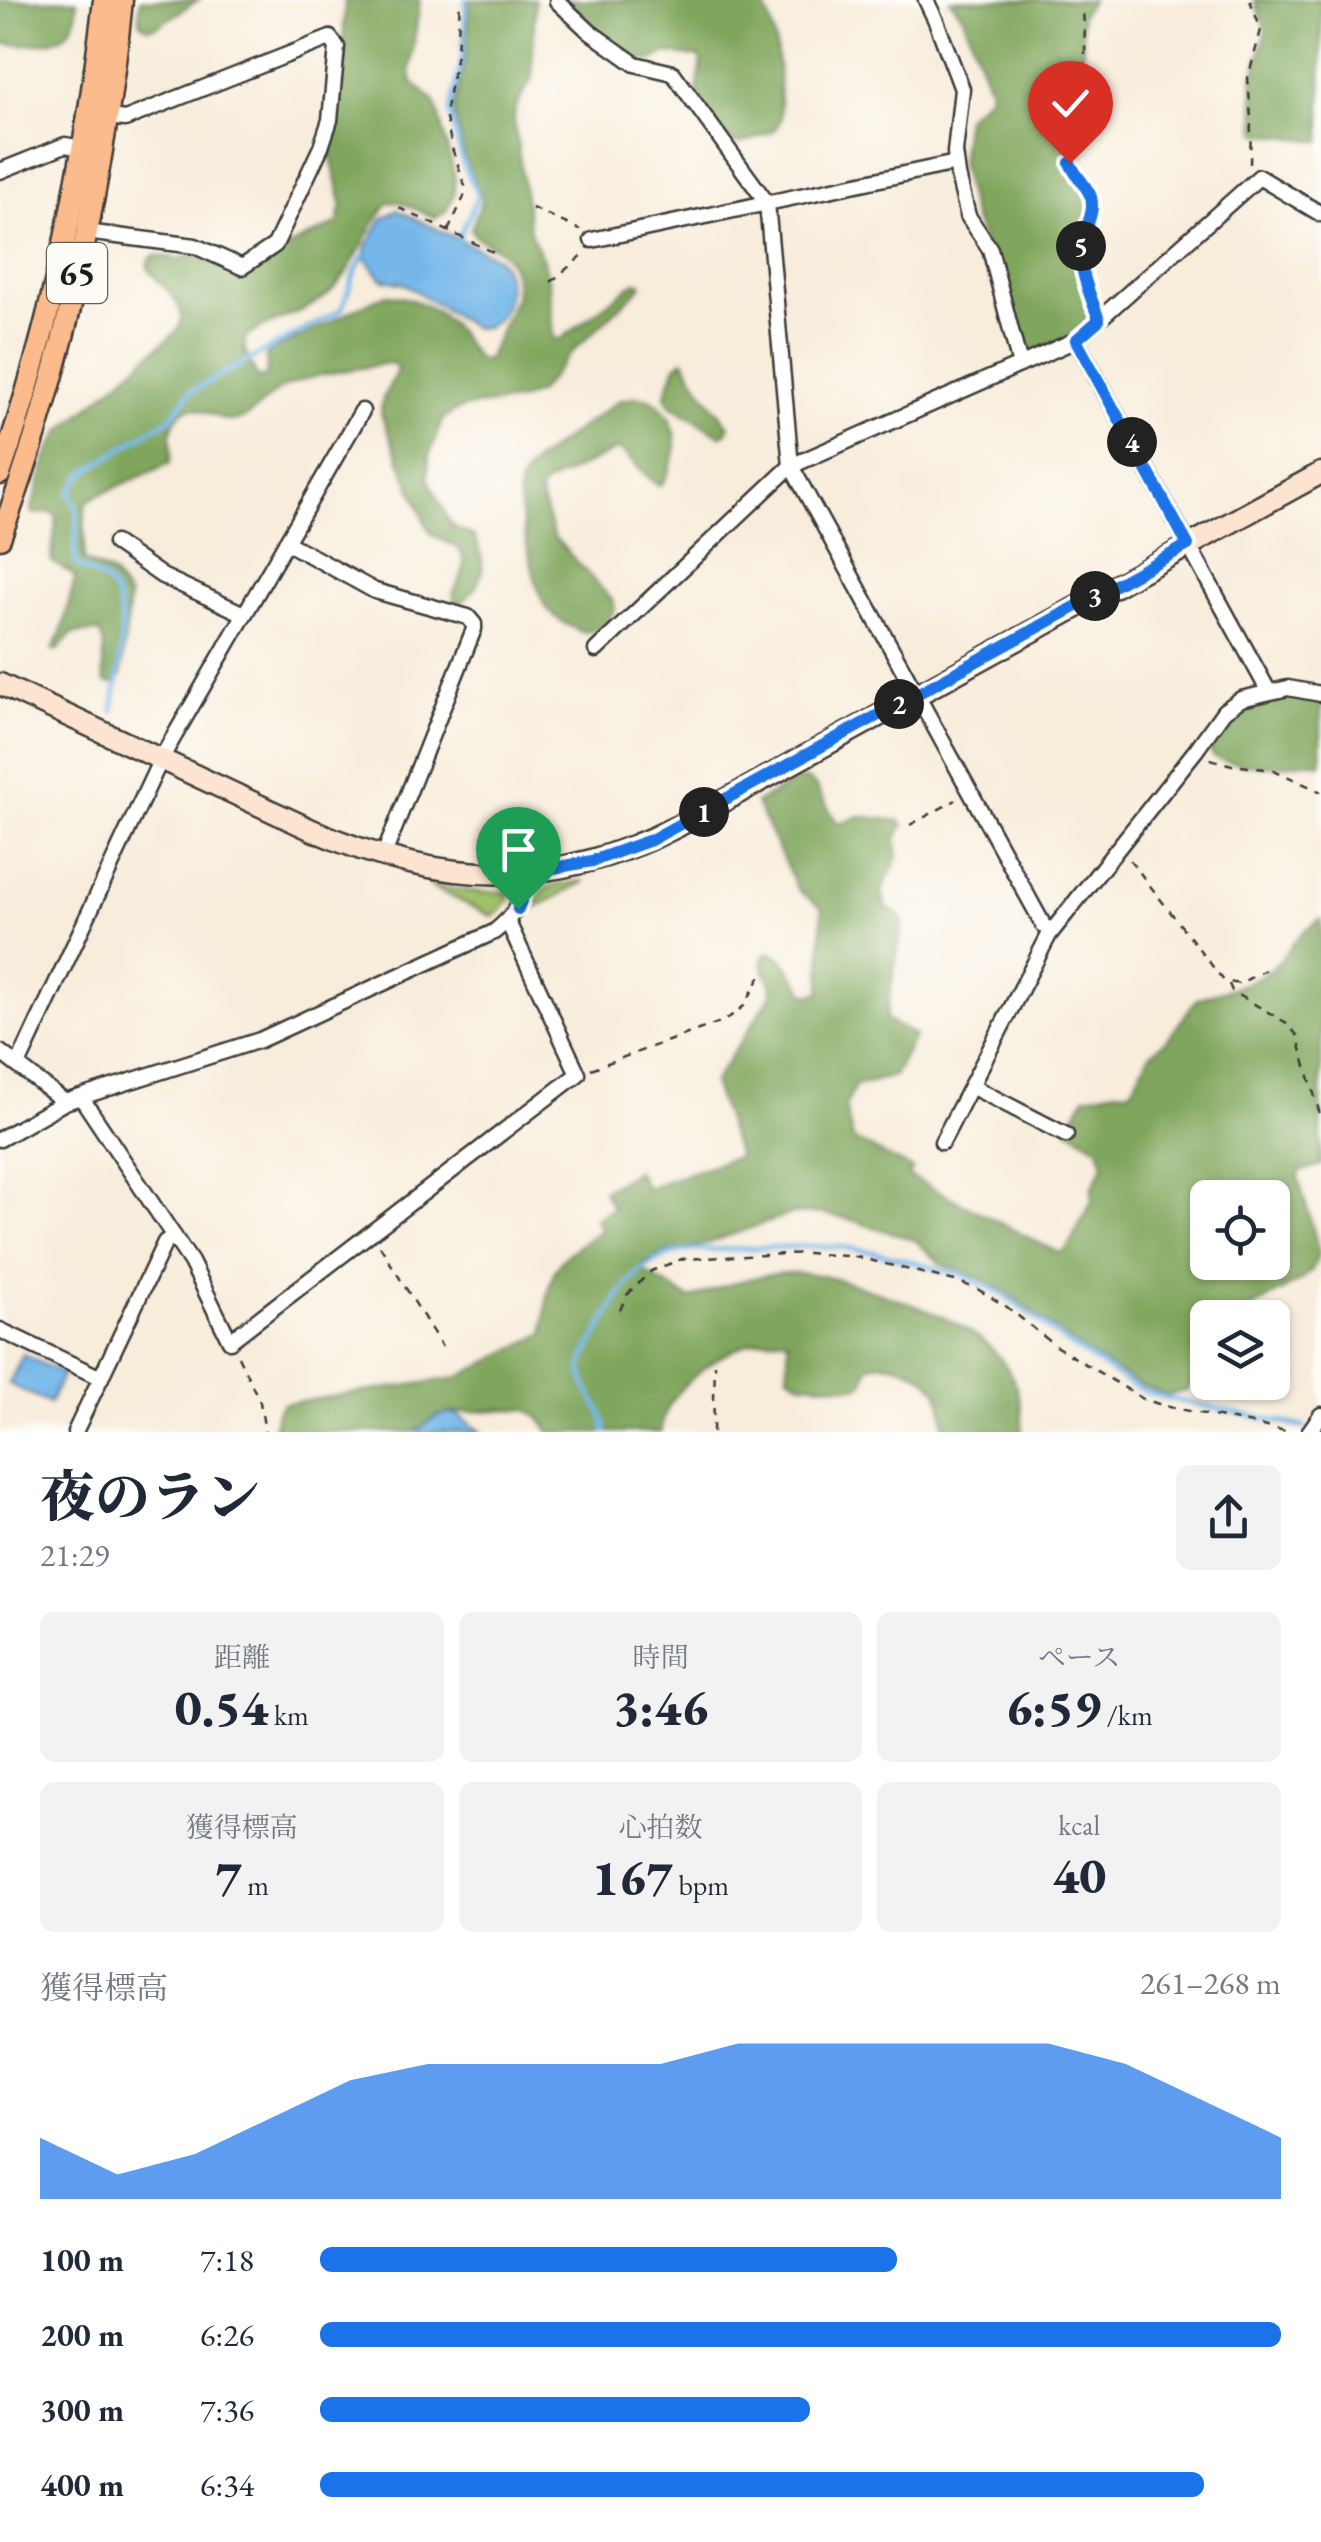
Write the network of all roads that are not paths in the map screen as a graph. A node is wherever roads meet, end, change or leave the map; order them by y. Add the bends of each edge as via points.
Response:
1 (104, 0) edge
2 (122, 0) edge
3 (557, 0) edge
4 (926, 0) edge
5 (108, 117) junction
6 (83, 148) junction
7 (956, 163) junction
8 (0, 171) edge
9 (767, 203) junction
10 (1321, 214) edge
11 (86, 232) junction
12 (592, 240) road end
13 (1076, 340) junction
14 (1020, 366) junction
15 (362, 411) dead end
16 (791, 466) junction
17 (0, 471) edge
18 (1321, 473) edge
19 (0, 538) edge
20 (286, 542) junction
21 (115, 543) dead end
22 (1188, 545) junction
23 (244, 614) junction
24 (596, 650) dead end
25 (0, 684) edge
26 (1269, 692) junction
27 (1321, 694) edge
28 (917, 695) junction
29 (160, 759) junction
30 (382, 857) junction
31 (532, 872) junction
32 (508, 922) junction
33 (1052, 931) junction
34 (0, 1052) edge
35 (18, 1065) junction
36 (971, 1086) junction
37 (81, 1097) junction
38 (65, 1102) junction
39 (1066, 1135) dead end
40 (0, 1139) edge
41 (942, 1142) dead end
42 (174, 1236) junction
43 (0, 1330) edge
44 (101, 1378) junction
45 (1321, 1415) edge
46 (75, 1432) edge
47 (1309, 1432) edge

1 - 6 main road, 65
2 - 5 main road, 65
3 - 9 street via 635,64 672,73
4 - 7 street via 962,89
5 - 11 main road, 65
5 - 11 street via 126,119 330,38 338,47 330,120 276,245 242,267 194,246
6 - 8 street via 65,145
6 - 17 main road, 65 via 45,324
7 - 9 street
7 - 14 street via 968,216 990,249
9 - 12 street
9 - 16 street
10 - 13 street via 1259,177
11 - 19 main road, 65 via 42,409
13 - 14 street
13 - 22 street
14 - 16 street
15 - 20 street
16 - 24 street
16 - 28 street
18 - 22 street
20 - 23 street
20 - 30 street via 375,591 474,624
21 - 23 street via 162,576
22 - 26 street
22 - 28 street
23 - 29 street
25 - 29 street
26 - 27 street
26 - 33 street via 1224,711
28 - 31 street via 651,840
28 - 33 street
29 - 30 street
29 - 35 street
30 - 31 street via 456,872
31 - 32 street
32 - 37 street via 260,1040
32 - 42 street via 578,1074 230,1341
33 - 36 street
34 - 35 street
35 - 38 street
36 - 39 street
36 - 41 street
37 - 38 street
37 - 42 street
38 - 40 street
42 - 44 street via 165,1242
43 - 44 street
44 - 46 street
45 - 47 street

